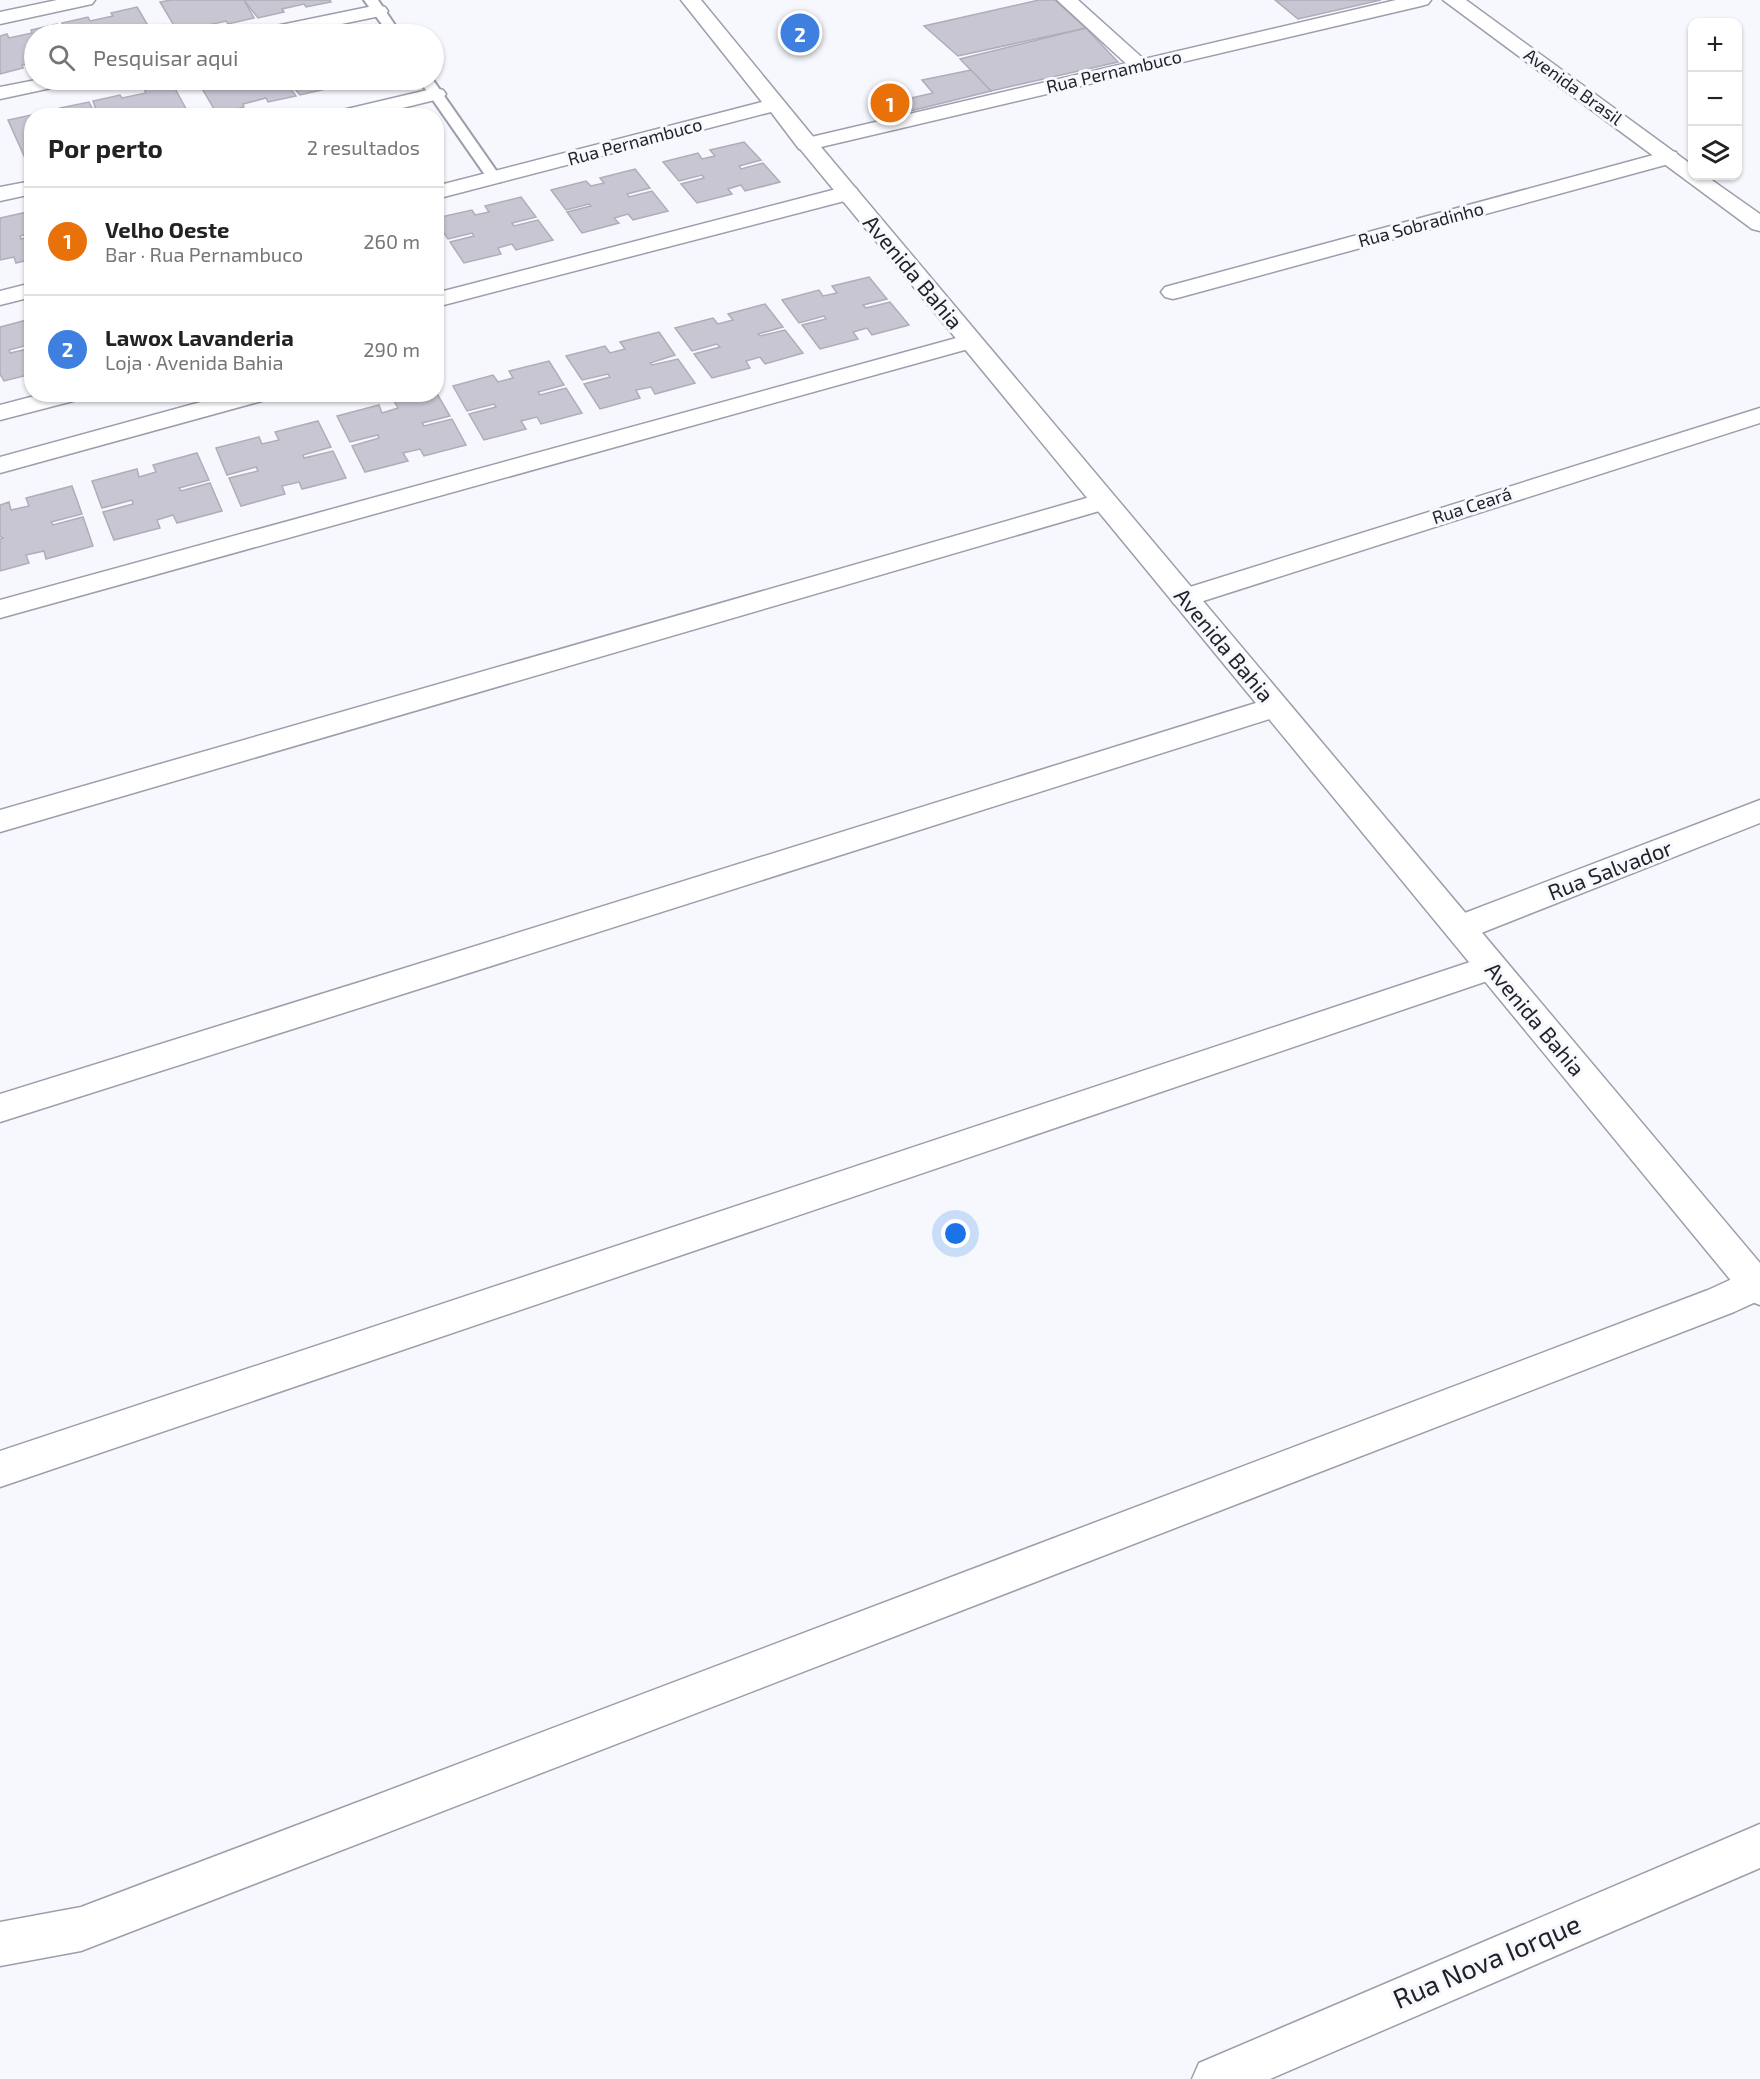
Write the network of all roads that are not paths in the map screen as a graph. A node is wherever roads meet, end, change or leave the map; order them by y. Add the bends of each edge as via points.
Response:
1 (85, 0) edge
2 (691, 0) edge
3 (1067, 0) edge
4 (1421, 0) edge
5 (1453, 0) edge
6 (375, 5) edge
7 (0, 18) edge
8 (312, 24) edge
9 (388, 24) edge
10 (1140, 66) junction
11 (24, 88) edge
12 (424, 90) edge
13 (433, 90) edge
14 (0, 93) edge
15 (775, 105) junction
16 (375, 108) edge
17 (807, 144) junction
18 (1668, 157) junction
19 (1688, 171) edge
20 (495, 179) junction
21 (1700, 180) edge
22 (24, 189) edge
23 (444, 191) edge
24 (848, 193) junction
25 (0, 194) edge
26 (1760, 224) edge
27 (24, 292) edge
28 (1173, 292) dead end
29 (0, 298) edge
30 (444, 298) edge
31 (958, 344) junction
32 (42, 402) edge
33 (231, 402) edge
34 (0, 413) edge
35 (1760, 415) edge
36 (0, 465) edge
37 (1104, 501) junction
38 (1185, 598) junction
39 (0, 609) edge
40 (1275, 706) junction
41 (1760, 811) edge
42 (0, 821) edge
43 (1460, 928) junction
44 (1477, 972) junction
45 (0, 1108) edge
46 (1758, 1286) edge
47 (0, 1469) edge
48 (1760, 1846) edge
49 (0, 1944) edge
50 (1244, 2073) edge

1 - 7 street
2 - 15 street, Avenida Bahia
3 - 10 street
4 - 10 street, Rua Pernambuco
5 - 18 street, Avenida Brasil
6 - 8 street
6 - 9 lane
10 - 17 street, Rua Pernambuco
11 - 14 street
12 - 16 street
13 - 20 lane
15 - 17 street, Avenida Bahia
15 - 20 street, Rua Pernambuco
17 - 24 street, Avenida Bahia
18 - 19 street, Avenida Brasil
18 - 28 street, Rua Sobradinho
20 - 23 street, Rua Pernambuco
21 - 26 street, Avenida Brasil
22 - 25 street
24 - 30 street
24 - 31 street, Avenida Bahia
27 - 29 street
31 - 37 street, Avenida Bahia
31 - 39 street
32 - 34 street
33 - 36 street
35 - 38 street, Rua Ceará
37 - 38 street, Avenida Bahia
37 - 42 street
38 - 40 street, Avenida Bahia
40 - 43 street, Avenida Bahia
40 - 45 street
41 - 43 street, Rua Salvador
43 - 44 street, Avenida Bahia
44 - 46 street, Avenida Bahia
44 - 47 street
46 - 49 street via 81,1929
48 - 50 street, Rua Nova Iorque

